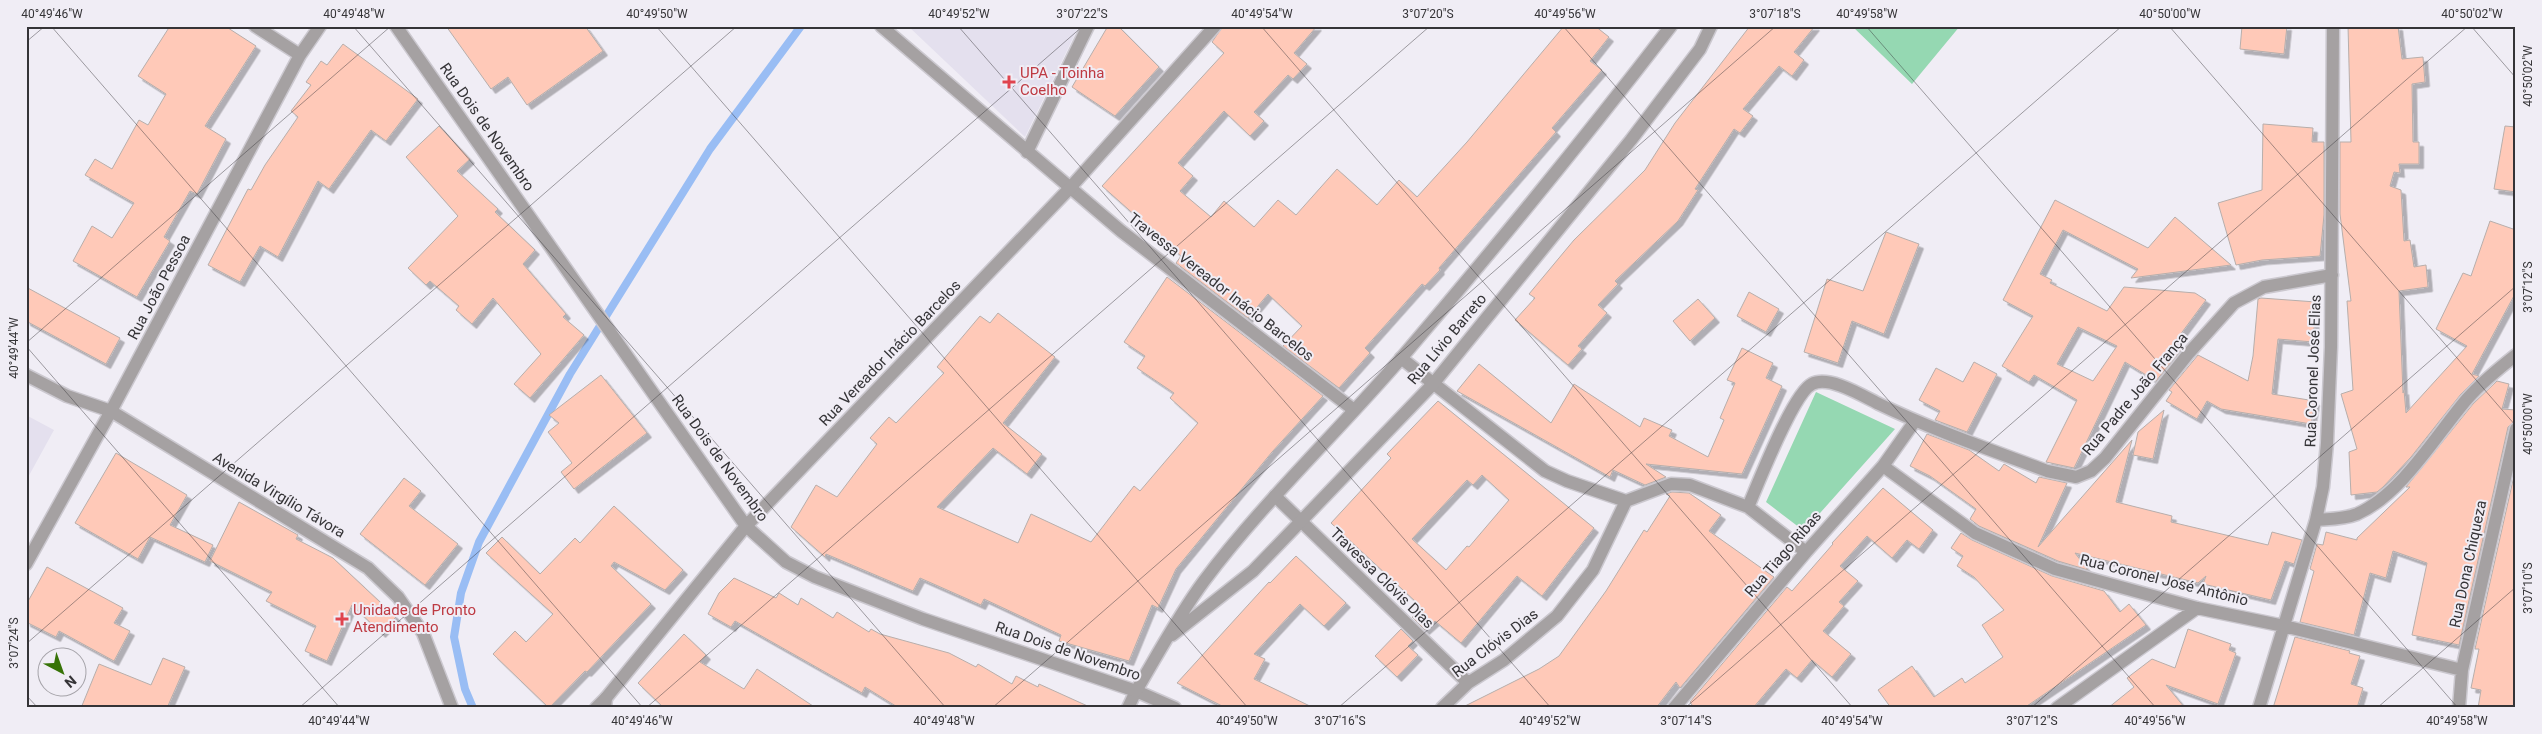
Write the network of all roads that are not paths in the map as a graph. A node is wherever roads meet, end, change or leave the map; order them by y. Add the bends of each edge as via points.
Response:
1 (255, 26) edge
2 (320, 26) edge
3 (396, 26) edge
4 (881, 26) edge
5 (1088, 26) edge
6 (1215, 26) edge
7 (1671, 26) edge
8 (1711, 26) edge
9 (2333, 26) edge
10 (300, 55) junction
11 (1028, 152) junction
12 (1069, 189) junction
13 (2332, 275) junction
14 (2516, 355) edge
15 (1401, 358) junction
16 (26, 376) edge
17 (1433, 384) junction
18 (1354, 410) junction
19 (111, 411) junction
20 (1914, 421) junction
21 (2516, 429) edge
22 (1883, 466) junction
23 (1274, 496) junction
24 (1626, 501) junction
25 (1748, 507) junction
26 (2316, 520) junction
27 (1300, 523) junction
28 (746, 526) junction
29 (1806, 552) junction
30 (26, 564) edge
31 (2197, 608) junction
32 (2284, 626) junction
33 (1168, 638) junction
34 (2462, 670) junction
35 (1468, 683) junction
36 (1136, 691) junction
37 (606, 703) edge
38 (452, 708) edge
39 (596, 708) edge
40 (1128, 708) edge
41 (1175, 708) edge
42 (1442, 708) edge
43 (1674, 708) edge
44 (2057, 708) edge
45 (2259, 708) edge
46 (2459, 708) edge

1 - 10 street
2 - 10 street, Rua João Pessoa
3 - 28 street, Rua Dois de Novembro
4 - 11 street, Travessa Vereador Inácio Barcelos
5 - 11 street
6 - 12 street, Rua Vereador Inácio Barcelos
7 - 15 street, Rua Lívio Barreto via 1604,115
8 - 17 street, Rua Lívio Barreto via 1700,49 1632,140
9 - 13 street, Rua Coronel José Elias
10 - 19 street, Rua João Pessoa
11 - 12 street, Travessa Vereador Inácio Barcelos
12 - 18 street, Travessa Vereador Inácio Barcelos
12 - 28 street, Rua Vereador Inácio Barcelos
13 - 20 street, Rua Padre João França via 2264,288 2234,303 2188,354 2105,458 2083,475 2067,476 2047,471
13 - 26 street, Rua Coronel José Elias via 2327,443
14 - 26 street via 2468,397 2395,486 2376,503 2356,514
15 - 17 street
15 - 18 street, Rua Lívio Barreto
16 - 19 street, Avenida Virgílio Távora via 68,396
17 - 24 street via 1545,471
17 - 27 street, Rua Lívio Barreto
18 - 23 street, Rua Lívio Barreto
19 - 30 street, Rua João Pessoa
19 - 38 street, Avenida Virgílio Távora via 368,568 398,597 423,632
20 - 22 street, Rua Tiago Ribas
20 - 25 street, Rua Padre João França via 1838,384 1812,383 1792,409
21 - 34 street, Rua Dona Chiqueza
22 - 29 street, Rua Tiago Ribas
22 - 31 street, Rua Coronel José Antônio via 1975,533 2013,552 2055,569
23 - 27 street, Travessa Clóvis Dias
23 - 33 street, Rua Lívio Barreto via 1204,582
24 - 25 street via 1680,483
24 - 35 street, Rua Clóvis Dias via 1593,570 1557,616 1504,660
25 - 29 street
26 - 32 street, Rua Coronel José Elias
27 - 33 street, Rua Lívio Barreto via 1252,571
27 - 35 street, Travessa Clóvis Dias
28 - 36 street, Rua Dois de Novembro via 786,562 815,577 923,619
28 - 37 street, Rua Vereador Inácio Barcelos
29 - 43 street, Rua Tiago Ribas
31 - 32 street, Rua Coronel José Antônio
31 - 44 street
32 - 34 street, Rua Coronel José Antônio
32 - 45 street, Rua Coronel José Elias
33 - 36 street, Rua Lívio Barreto
34 - 46 street, Rua Dona Chiqueza
35 - 42 street, Rua Clóvis Dias
36 - 40 street, Rua Lívio Barreto
36 - 41 street, Rua Dois de Novembro
37 - 39 street, Rua Vereador Inácio Barcelos

